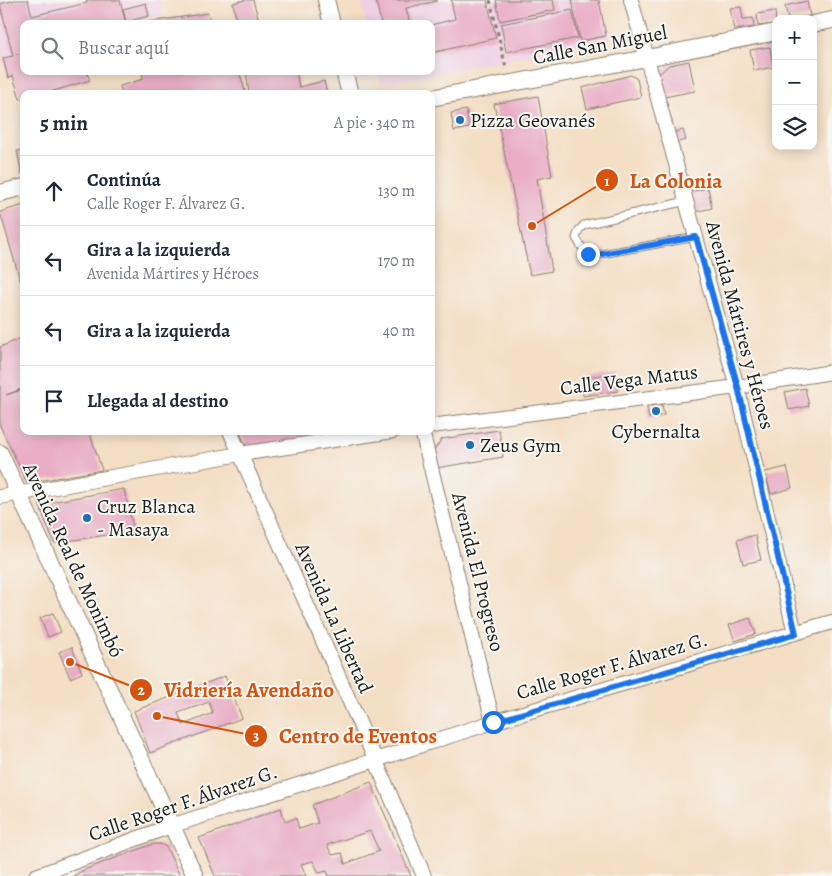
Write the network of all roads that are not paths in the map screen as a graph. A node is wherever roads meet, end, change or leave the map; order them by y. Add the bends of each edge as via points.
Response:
1 (326, 0) edge
2 (631, 0) edge
3 (331, 20) edge
4 (832, 20) edge
5 (817, 23) edge
6 (772, 33) edge
7 (647, 58) junction
8 (345, 75) edge
9 (349, 90) edge
10 (435, 97) edge
11 (1, 187) edge
12 (20, 187) edge
13 (686, 201) junction
14 (696, 237) junction
15 (832, 372) edge
16 (738, 387) junction
17 (435, 425) edge
18 (232, 435) edge
19 (366, 435) edge
20 (423, 435) edge
21 (0, 453) edge
22 (240, 454) junction
23 (19, 494) junction
24 (0, 497) edge
25 (832, 622) edge
26 (796, 634) junction
27 (493, 722) junction
28 (376, 760) junction
29 (171, 826) junction
30 (36, 876) edge
31 (195, 876) edge
32 (424, 876) edge

1 - 3 street
2 - 7 street, Avenida Mártires y Héroes
4 - 5 street
6 - 7 street, Calle San Miguel
7 - 10 street, Calle San Miguel
7 - 13 street, Avenida Mártires y Héroes
8 - 9 street
11 - 12 street
13 - 14 street, Avenida Mártires y Héroes
13 - 14 lane via 584,225 576,238 588,254 596,255
14 - 16 street, Avenida Mártires y Héroes
15 - 16 street, Calle Vega Matus
16 - 17 street, Calle Vega Matus
16 - 26 street, Avenida Mártires y Héroes
18 - 22 street, Avenida La Libertad
19 - 22 street
20 - 27 street, Avenida El Progreso
21 - 23 street, Avenida Real de Monimbó
22 - 23 street
22 - 28 street, Avenida La Libertad
23 - 24 street
23 - 29 street, Avenida Real de Monimbó
25 - 26 street, Calle Roger F. Álvarez G.
26 - 27 street, Calle Roger F. Álvarez G.
27 - 28 street, Calle Roger F. Álvarez G.
28 - 29 street, Calle Roger F. Álvarez G.
28 - 32 street, Avenida La Libertad
29 - 30 street, Calle Roger F. Álvarez G.
29 - 31 street, Avenida Real de Monimbó

